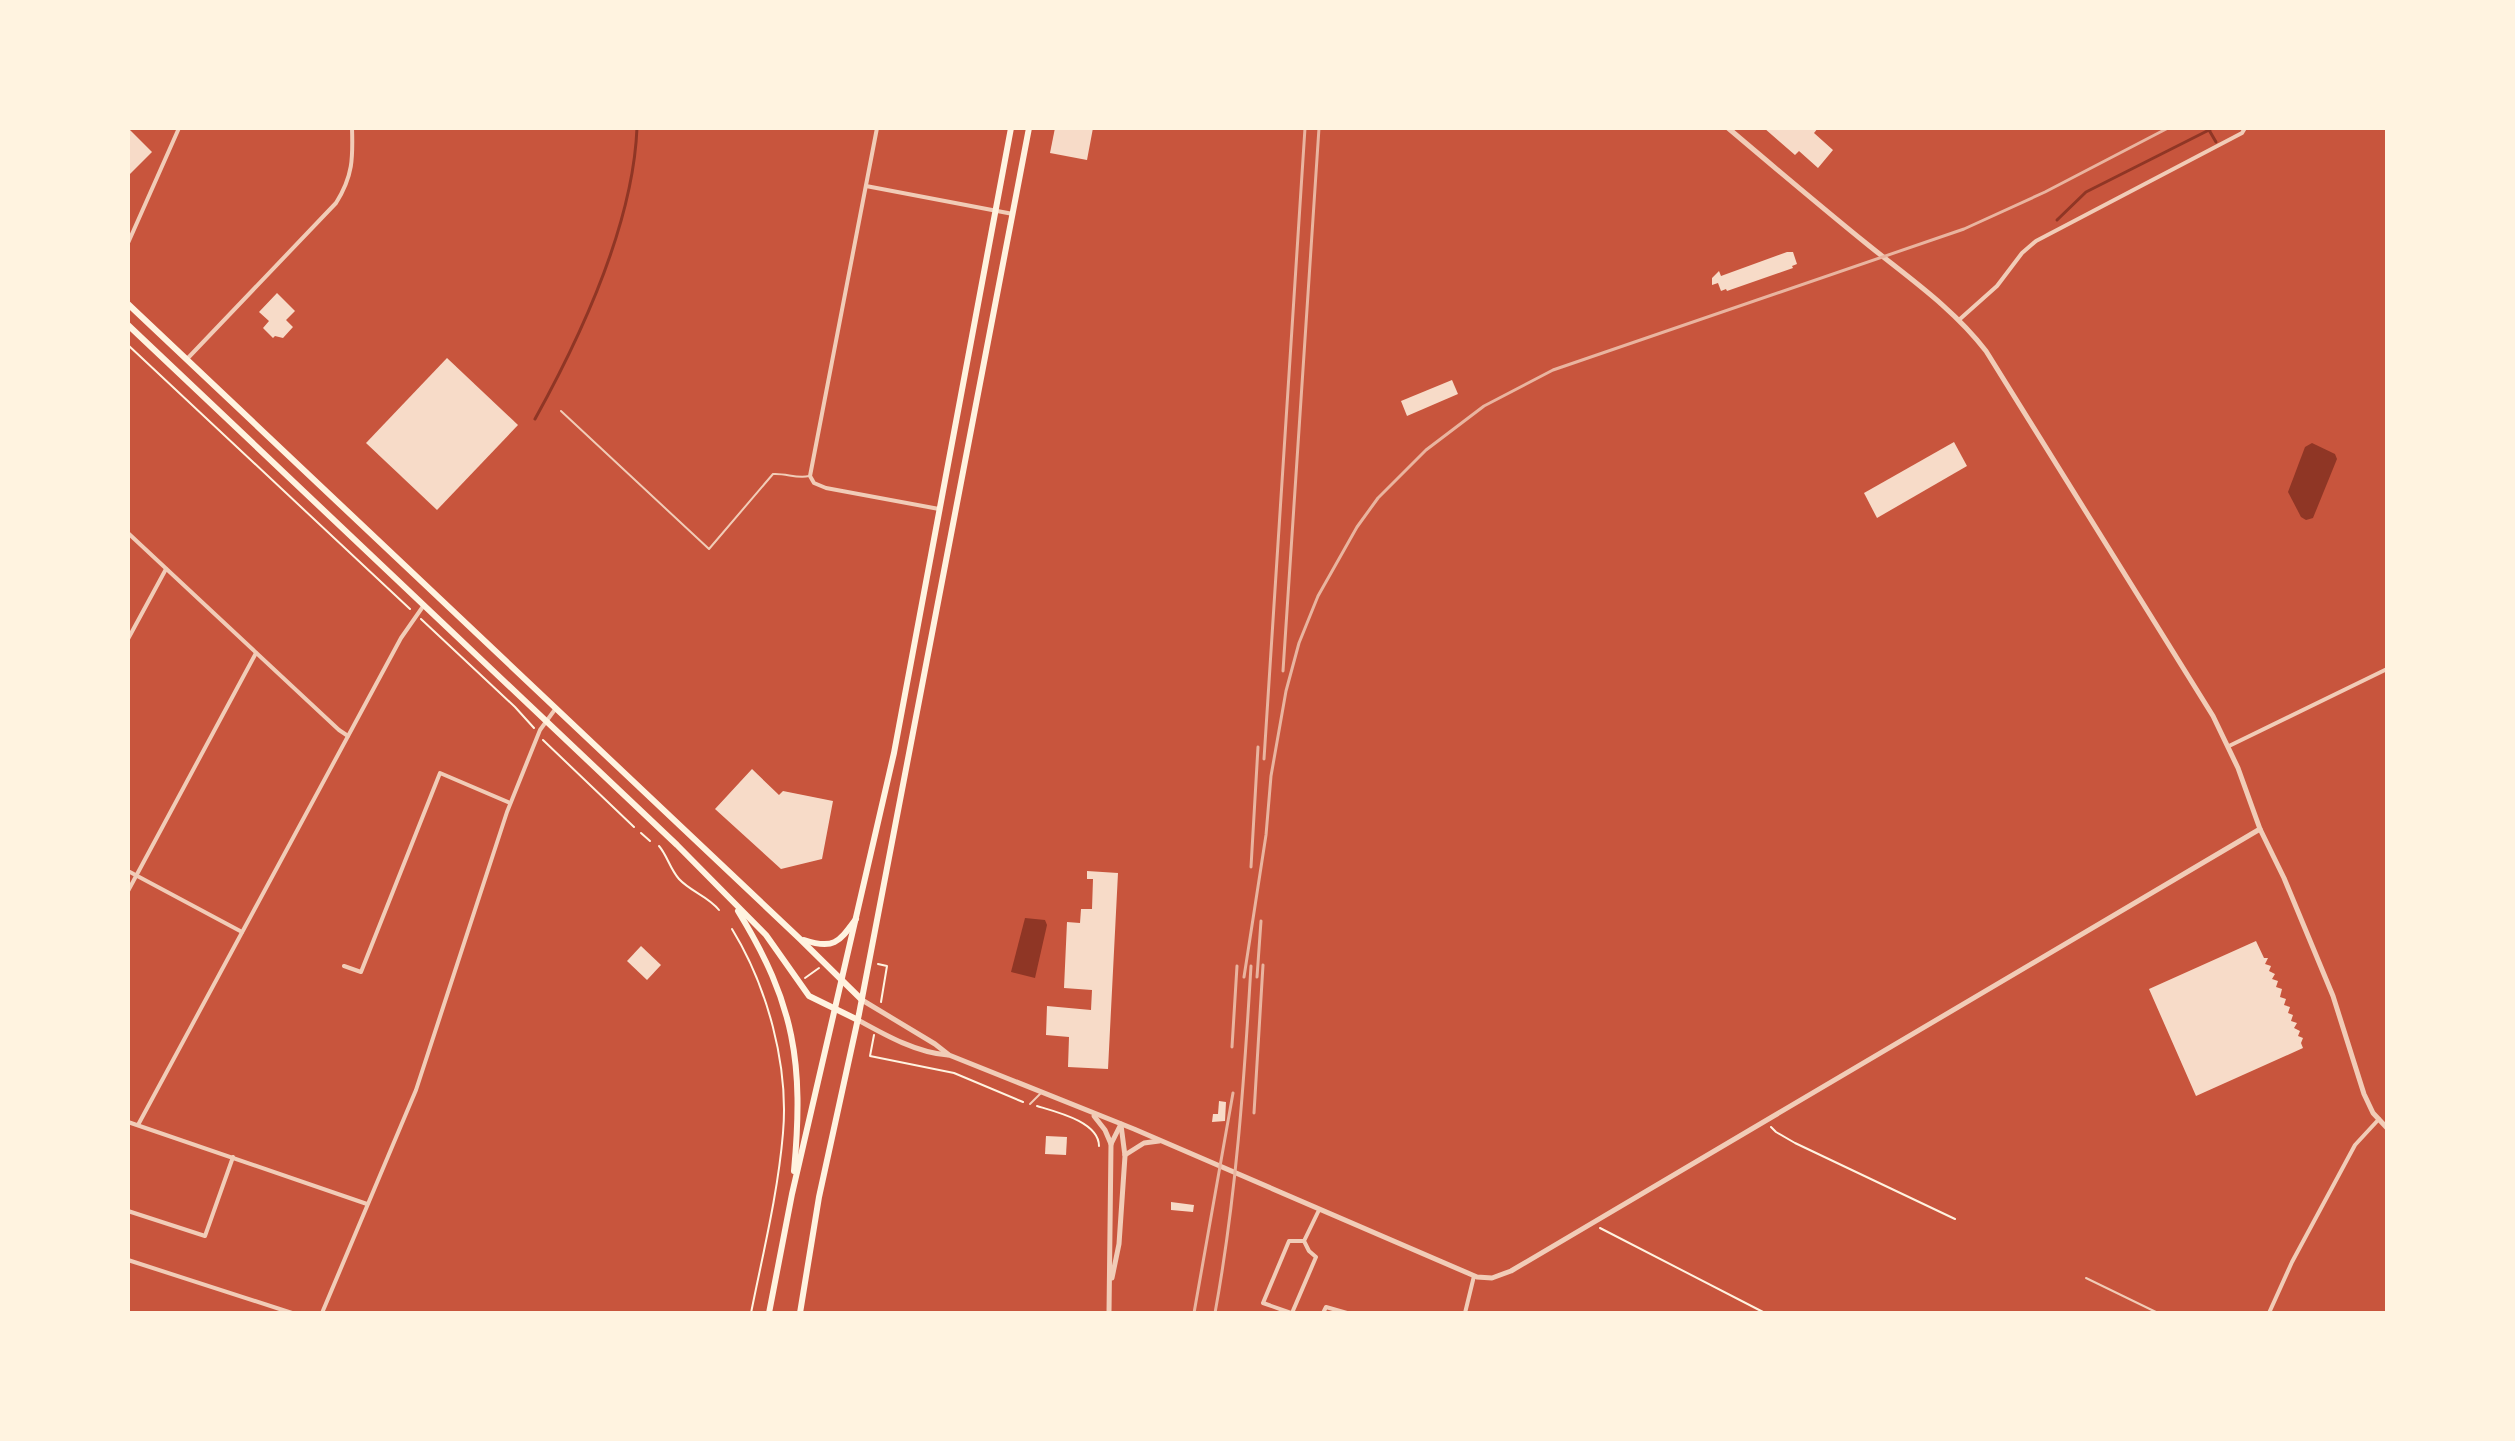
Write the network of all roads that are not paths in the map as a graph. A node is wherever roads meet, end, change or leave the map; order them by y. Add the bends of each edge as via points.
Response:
1 (179, 128) edge
2 (352, 128) edge
3 (877, 128) edge
4 (1011, 128) edge
5 (1029, 128) edge
6 (1728, 128) edge
7 (2245, 128) edge
8 (866, 186) junction
9 (996, 211) junction
10 (1014, 214) junction
11 (128, 243) edge
12 (128, 304) edge
13 (135, 310) junction
14 (128, 317) edge
15 (1960, 319) junction
16 (128, 325) edge
17 (187, 359) junction
18 (561, 411) dead end
19 (810, 476) junction
20 (939, 509) junction
21 (128, 533) edge
22 (166, 569) junction
23 (424, 605) junction
24 (128, 639) edge
25 (256, 653) junction
26 (2387, 669) edge
27 (556, 708) junction
28 (545, 720) junction
29 (348, 736) junction
30 (2229, 746) junction
31 (510, 803) junction
32 (2260, 829) junction
33 (128, 871) edge
34 (137, 875) junction
35 (128, 891) edge
36 (734, 903) junction
37 (858, 916) junction
38 (242, 932) junction
39 (800, 939) junction
40 (344, 966) dead end
41 (842, 982) junction
42 (862, 1000) junction
43 (834, 1009) junction
44 (858, 1020) junction
45 (949, 1055) junction
46 (1043, 1092) junction
47 (1030, 1104) dead end
48 (1090, 1113) junction
49 (2379, 1119) junction
50 (128, 1122) edge
51 (1121, 1124) junction
52 (138, 1125) junction
53 (2387, 1128) edge
54 (1162, 1141) junction
55 (1111, 1144) junction
56 (1125, 1156) junction
57 (233, 1157) junction
58 (792, 1194) junction
59 (367, 1204) junction
60 (1319, 1210) junction
61 (128, 1211) edge
62 (1304, 1241) junction
63 (128, 1260) edge
64 (1474, 1276) junction
65 (2086, 1278) dead end
66 (1110, 1284) junction
67 (292, 1313) edge
68 (322, 1313) edge
69 (769, 1313) edge
70 (800, 1313) edge
71 (1109, 1313) edge
72 (1291, 1313) edge
73 (1323, 1313) edge
74 (1347, 1313) edge
75 (1465, 1313) edge
76 (2158, 1313) edge
77 (2269, 1313) edge

1 - 11 street
2 - 17 street via 348,184 336,203
3 - 8 street
4 - 9 main road
5 - 10 main road
6 - 15 street
7 - 15 street via 2036,241
8 - 9 street
8 - 19 street
9 - 10 street
9 - 20 main road
10 - 42 main road
12 - 13 main road
13 - 14 street
13 - 17 main road
15 - 30 street via 2014,395
16 - 23 main road
17 - 27 main road
18 - 19 lane via 709,549 773,474
19 - 20 street via 826,488
20 - 37 main road
21 - 22 street
22 - 24 street
22 - 25 street
23 - 28 main road
23 - 29 street
25 - 29 street
25 - 34 street
26 - 30 street
27 - 28 street
27 - 39 main road
28 - 31 street
28 - 36 main road
29 - 38 street
30 - 32 street
31 - 40 street via 440,773 361,972
31 - 59 street via 416,1090
32 - 49 street via 2333,996 2364,1094
32 - 64 street via 1511,1271 1492,1278
33 - 34 street
34 - 35 street
34 - 38 street
36 - 43 main road via 766,935 809,996
36 - 58 main road via 765,956 792,1037 799,1091
37 - 39 main road via 836,942 819,945
37 - 41 main road
38 - 52 street
39 - 41 main road
41 - 42 main road
41 - 43 main road
42 - 44 main road
42 - 45 street
43 - 44 main road
43 - 58 main road
44 - 45 street via 917,1048
44 - 70 main road
45 - 46 street
46 - 47 lane
46 - 48 street
48 - 51 street
48 - 55 street
49 - 53 street
49 - 77 street via 2355,1145
50 - 52 street
51 - 54 street
51 - 55 street
51 - 56 street
52 - 57 street
54 - 56 street via 1144,1143
54 - 60 street
55 - 66 street
56 - 66 street via 1119,1244
57 - 59 street
57 - 61 street via 205,1236
58 - 69 main road
59 - 68 street
60 - 62 street
60 - 64 street
62 - 72 street via 1316,1257
62 - 72 street via 1289,1241 1263,1303
63 - 67 street
64 - 75 street
65 - 76 lane
66 - 71 street
73 - 74 street via 1326,1307

